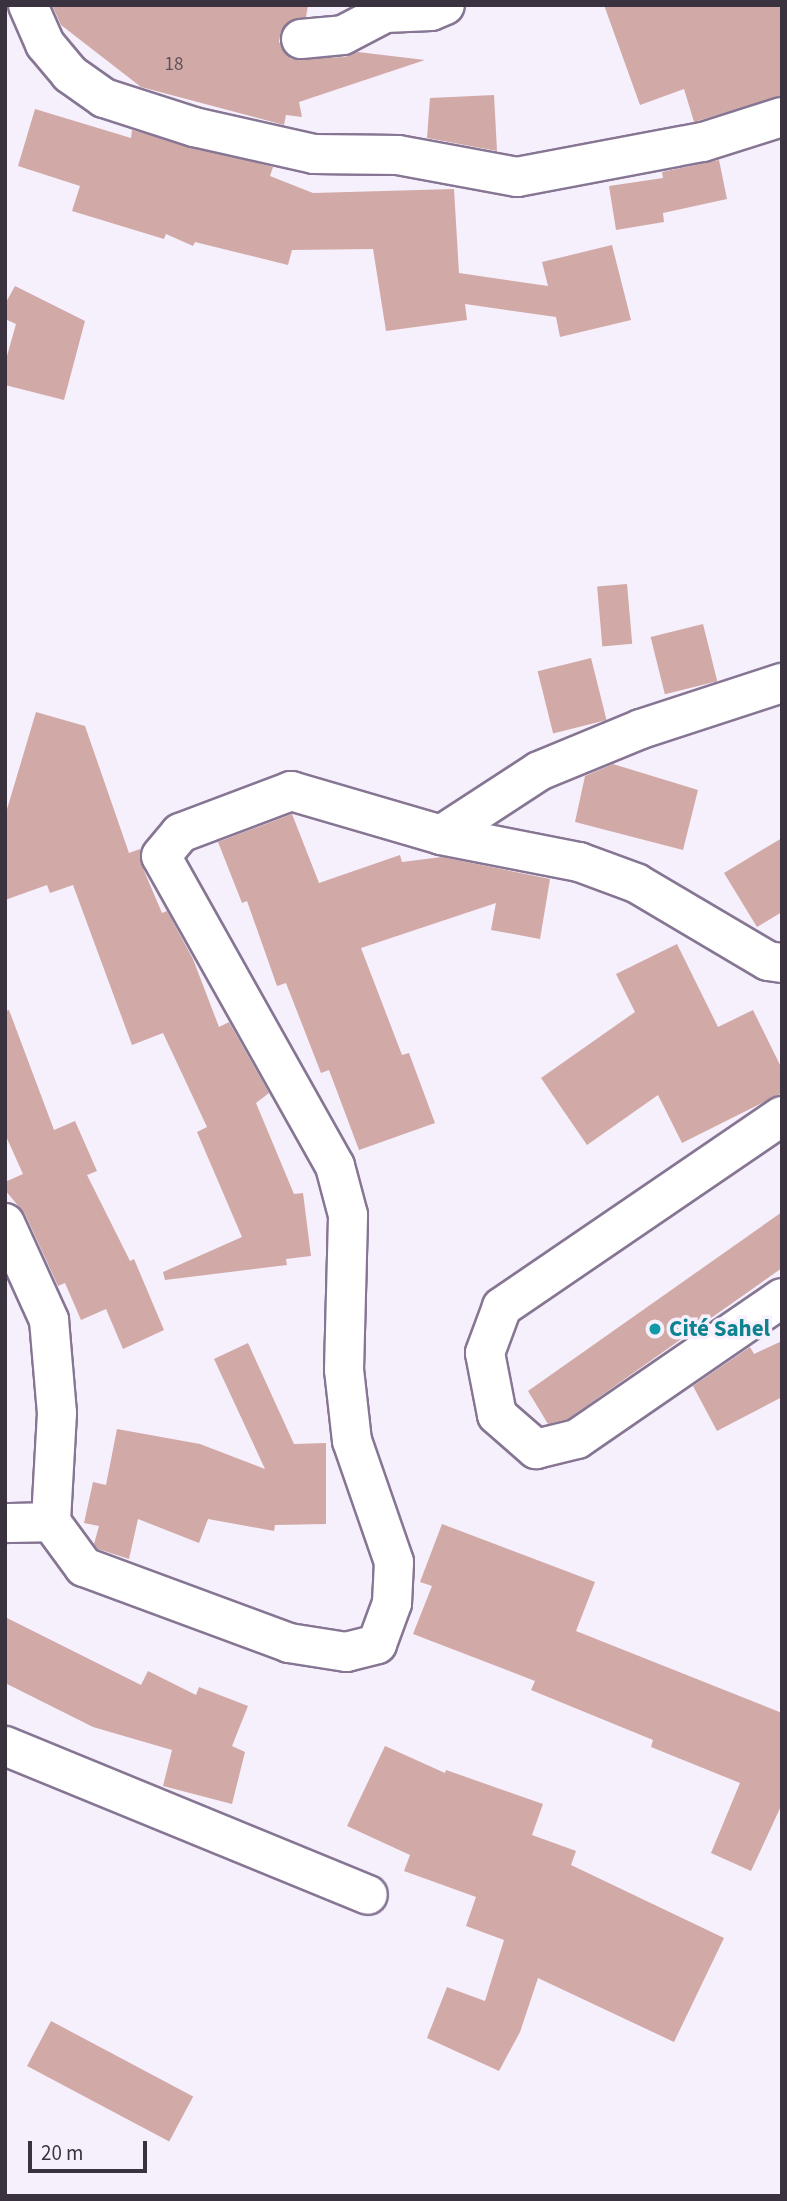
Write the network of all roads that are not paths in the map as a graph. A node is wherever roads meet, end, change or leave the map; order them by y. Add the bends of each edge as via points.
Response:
1 (28, 5) edge
2 (445, 5) edge
3 (301, 39) dead end
4 (782, 117) edge
5 (782, 683) edge
6 (441, 835) junction
7 (782, 963) edge
8 (782, 1116) edge
9 (5, 1223) edge
10 (782, 1298) edge
11 (5, 1522) edge
12 (51, 1522) junction
13 (5, 1746) edge
14 (368, 1895) dead end

1 - 4 street via 45,44 70,74 104,97 194,127 314,153 398,155 517,177 703,142
2 - 3 street via 431,11 385,13 343,35
5 - 6 street via 641,729 539,771
6 - 7 street via 579,862 635,883 768,961
6 - 12 street via 290,791 180,833 161,856 335,1166 348,1215 344,1370 352,1441 394,1562 392,1603 377,1644 346,1652 289,1643 84,1567
8 - 10 street via 502,1307 485,1353 498,1415 536,1449 577,1439
9 - 12 street via 49,1320 57,1413
11 - 12 street
13 - 14 street

